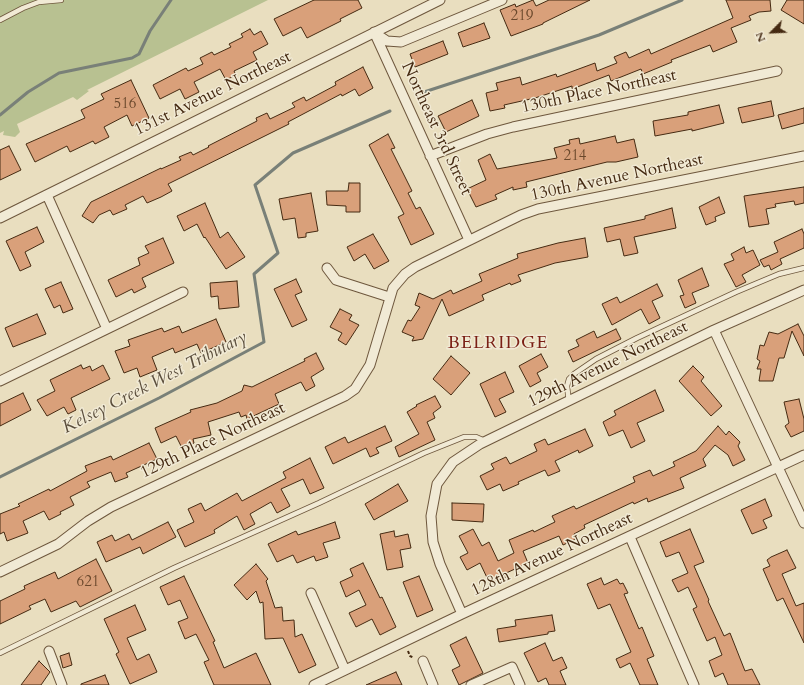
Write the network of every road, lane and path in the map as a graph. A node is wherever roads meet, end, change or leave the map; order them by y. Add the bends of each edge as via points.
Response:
1 (60, 0) edge
2 (440, 0) edge
3 (502, 0) edge
4 (0, 20) edge
5 (374, 32) junction
6 (777, 71) dead end
7 (430, 156) junction
8 (804, 156) edge
9 (47, 195) junction
10 (0, 218) edge
11 (469, 240) junction
12 (327, 268) dead end
13 (804, 268) edge
14 (804, 290) edge
15 (183, 292) dead end
16 (389, 297) junction
17 (107, 329) junction
18 (714, 330) junction
19 (0, 381) edge
20 (569, 402) junction
21 (486, 441) junction
22 (804, 454) edge
23 (779, 466) junction
24 (804, 523) edge
25 (630, 537) junction
26 (0, 572) edge
27 (311, 593) dead end
28 (462, 614) junction
29 (403, 642) junction
30 (49, 651) dead end
31 (0, 653) edge
32 (423, 661) joint
33 (345, 670) junction
34 (62, 685) edge
35 (314, 685) edge
36 (434, 685) edge
37 (471, 685) edge
38 (520, 685) edge
39 (694, 685) edge

1 - 4 lane via 39,2
2 - 5 street, 131st Avenue Northeast
3 - 5 street via 400,42 388,42
5 - 7 street, Northeast 3rd Street
5 - 9 street, 131st Avenue Northeast
6 - 7 street, 130th Place Northeast via 513,126
7 - 11 street, Northeast 3rd Street
8 - 11 street, 130th Avenue Northeast via 554,205 520,215
9 - 10 street, 131st Avenue Northeast
9 - 17 street
11 - 16 street, 130th Avenue Northeast via 405,274
12 - 16 street via 336,280
13 - 20 lane via 778,274 736,292 596,359 569,379
14 - 18 street, 129th Avenue Northeast
15 - 17 street
16 - 26 street, 129th Place Northeast via 370,365 355,389 111,507 88,520 58,544
17 - 19 street
18 - 20 street, 129th Avenue Northeast
18 - 23 street
20 - 21 street, 129th Avenue Northeast
21 - 28 street, 129th Avenue Northeast via 453,462 437,484 431,516 433,542
21 - 31 lane via 476,437 464,437 424,453 174,568
22 - 23 street, 128th Avenue Northeast
23 - 24 street
23 - 25 street, 128th Avenue Northeast
25 - 28 street, 128th Avenue Northeast
25 - 39 street
27 - 33 street
28 - 29 street, 128th Avenue Northeast
29 - 32 path via 410,656
29 - 33 street, 128th Avenue Northeast
30 - 34 street
32 - 36 street
33 - 35 street, 128th Avenue Northeast
37 - 38 street via 512,667

